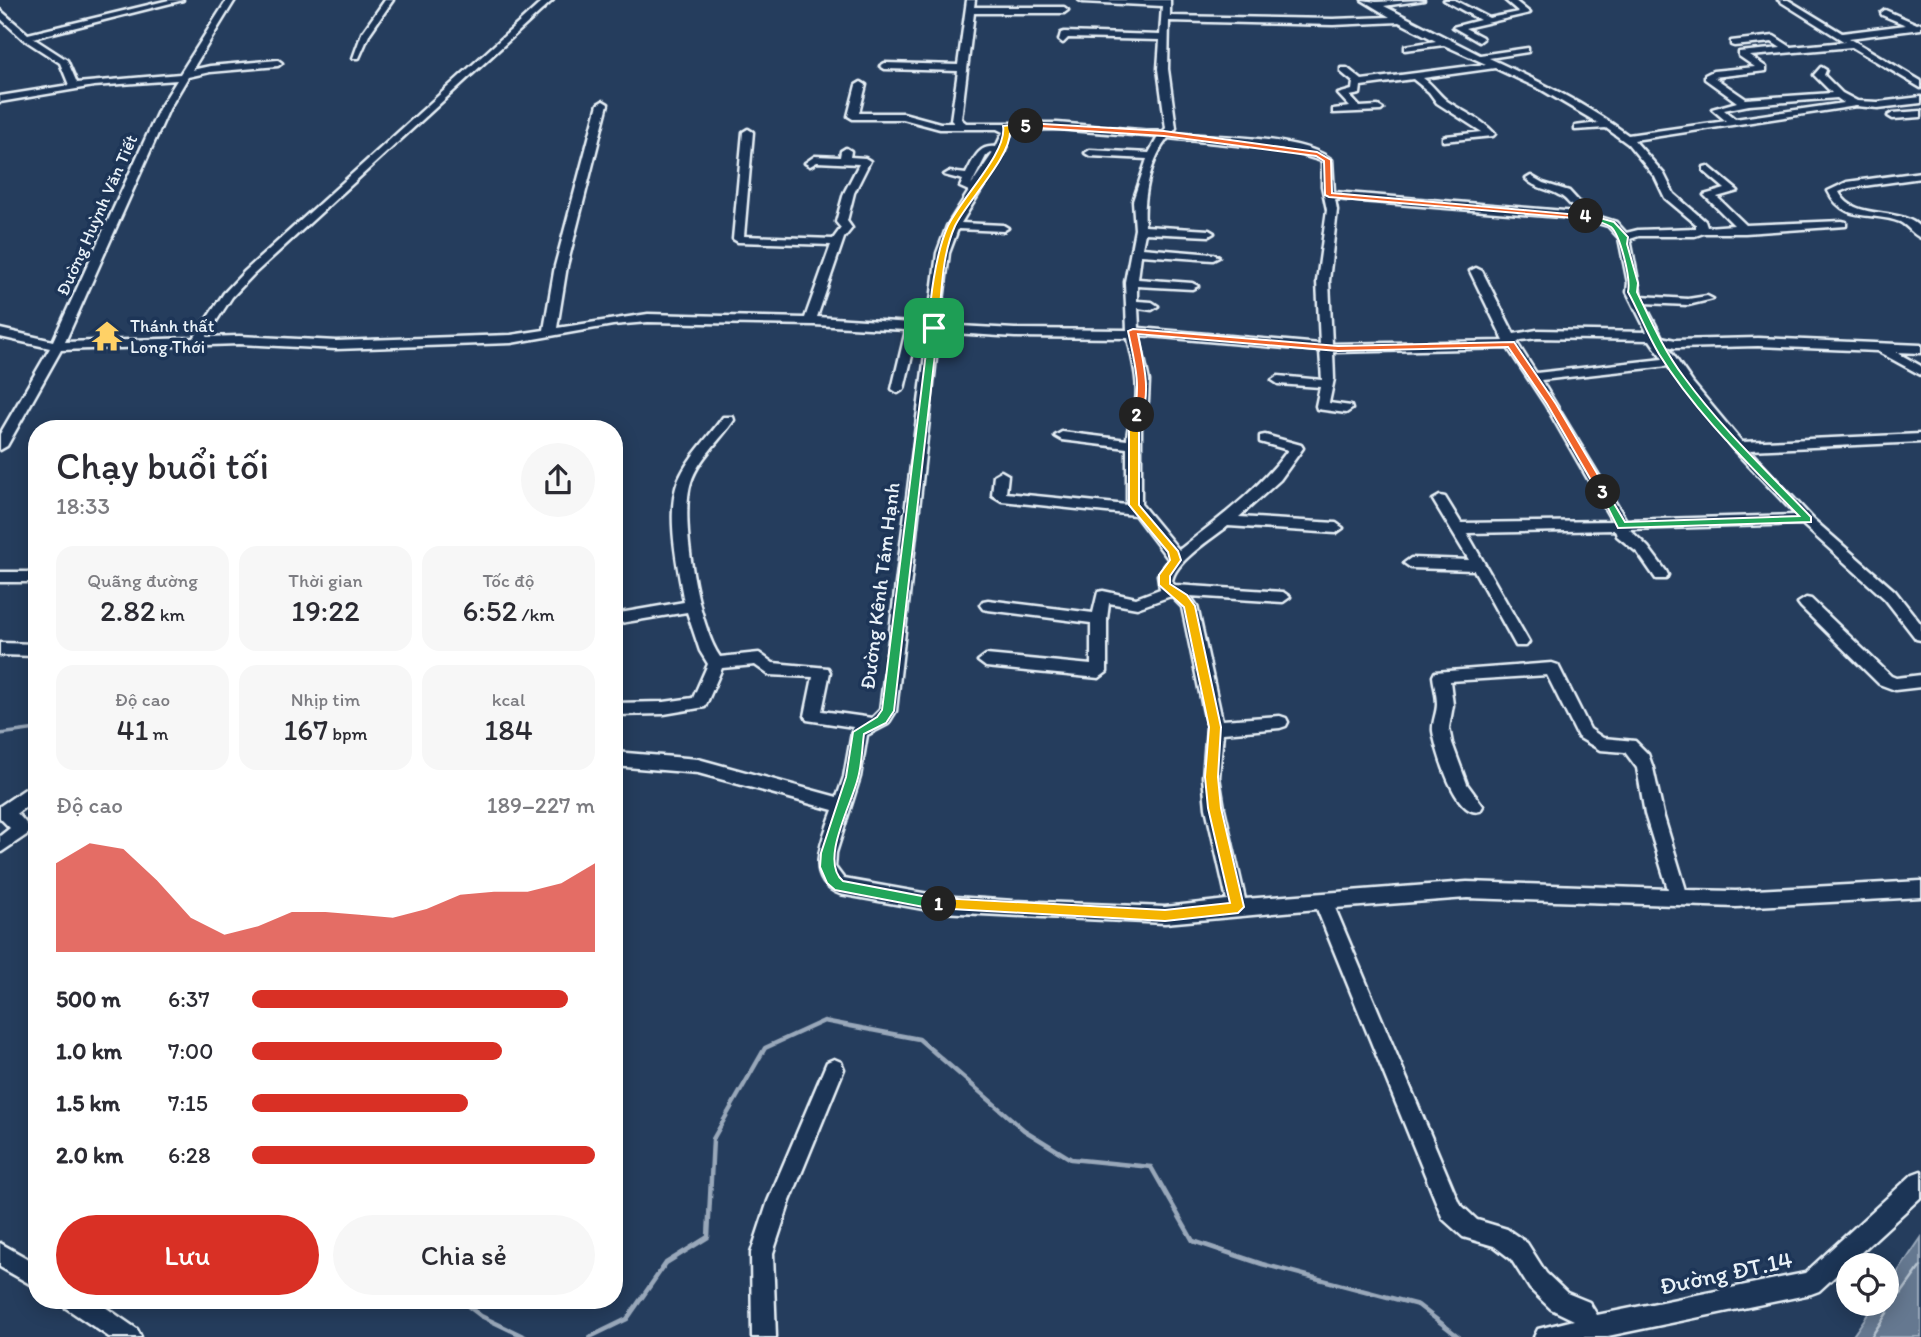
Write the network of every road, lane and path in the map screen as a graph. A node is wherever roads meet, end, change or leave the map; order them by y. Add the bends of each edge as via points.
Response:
1 (136, 0) edge
2 (179, 0) edge
3 (231, 0) edge
4 (389, 0) edge
5 (550, 0) edge
6 (1083, 0) edge
7 (1419, 0) edge
8 (1448, 0) edge
9 (1509, 0) edge
10 (1782, 0) edge
11 (1166, 2) edge
12 (1370, 2) edge
13 (970, 5) edge
14 (1065, 5) edge
15 (142, 9) junction
16 (0, 13) edge
17 (1885, 13) dead end
18 (1166, 18) junction
19 (1402, 19) junction
20 (1489, 21) junction
21 (1919, 26) edge
22 (1841, 36) junction
23 (26, 37) junction
24 (1166, 38) junction
25 (1451, 43) junction
26 (1734, 43) dead end
27 (1855, 44) junction
28 (1408, 48) dead end
29 (1525, 50) dead end
30 (1791, 51) junction
31 (356, 56) dead end
32 (1481, 57) junction
33 (278, 63) dead end
34 (1497, 65) junction
35 (885, 66) dead end
36 (963, 68) junction
37 (1344, 70) dead end
38 (1821, 70) dead end
39 (183, 76) junction
40 (1416, 77) junction
41 (1359, 83) junction
42 (861, 85) dead end
43 (1921, 85) edge
44 (74, 86) junction
45 (1839, 95) junction
46 (1921, 100) edge
47 (1, 101) edge
48 (1745, 103) junction
49 (603, 104) dead end
50 (1854, 104) junction
51 (1378, 109) dead end
52 (1357, 110) junction
53 (1336, 111) dead end
54 (1921, 114) edge
55 (1893, 116) dead end
56 (1732, 122) junction
57 (961, 123) junction
58 (1609, 125) junction
59 (1006, 127) junction
60 (1578, 128) dead end
61 (748, 132) dead end
62 (1164, 134) junction
63 (1626, 138) junction
64 (1446, 139) dead end
65 (1000, 151) junction
66 (1090, 153) dead end
67 (1153, 156) junction
68 (810, 163) dead end
69 (1708, 169) dead end
70 (949, 175) dead end
71 (1921, 175) edge
72 (970, 178) junction
73 (1531, 179) dead end
74 (976, 190) junction
75 (1329, 195) junction
76 (1586, 216) junction
77 (1842, 224) dead end
78 (951, 226) junction
79 (1003, 229) dead end
80 (1140, 229) junction
81 (1702, 230) junction
82 (1745, 230) junction
83 (1209, 233) dead end
84 (1921, 235) edge
85 (1624, 237) junction
86 (838, 242) junction
87 (1135, 251) junction
88 (1213, 257) dead end
89 (1476, 271) dead end
90 (1132, 282) junction
91 (1192, 286) dead end
92 (1636, 299) junction
93 (1707, 299) dead end
94 (1132, 304) junction
95 (1152, 306) dead end
96 (814, 321) junction
97 (913, 327) junction
98 (934, 328) junction
99 (550, 331) junction
100 (0, 332) edge
101 (1133, 333) junction
102 (1655, 338) junction
103 (198, 341) junction
104 (1511, 342) junction
105 (57, 346) junction
106 (1328, 348) junction
107 (1881, 348) junction
108 (1921, 349) edge
109 (1669, 362) junction
110 (1921, 371) edge
111 (1533, 377) junction
112 (1278, 380) dead end
113 (1327, 384) junction
114 (898, 389) dead end
115 (1346, 409) dead end
116 (727, 420) dead end
117 (1062, 436) dead end
118 (1921, 438) edge
119 (1265, 439) dead end
120 (1134, 445) junction
121 (0, 446) edge
122 (1738, 446) junction
123 (1001, 475) dead end
124 (1440, 500) dead end
125 (1138, 511) junction
126 (1226, 520) junction
127 (1807, 521) junction
128 (1622, 525) junction
129 (1336, 528) dead end
130 (1459, 528) junction
131 (1176, 560) junction
132 (1411, 563) dead end
133 (1479, 565) junction
134 (1661, 575) dead end
135 (0, 576) edge
136 (28, 576) edge
137 (1172, 590) junction
138 (1283, 597) dead end
139 (1806, 603) dead end
140 (988, 605) dead end
141 (692, 606) junction
142 (623, 618) edge
143 (1099, 619) junction
144 (1920, 633) edge
145 (1521, 642) dead end
146 (0, 649) edge
147 (28, 650) edge
148 (986, 661) dead end
149 (716, 663) junction
150 (1921, 681) edge
151 (623, 709) edge
152 (1280, 722) dead end
153 (873, 724) junction
154 (1215, 727) junction
155 (623, 760) edge
156 (28, 795) edge
157 (844, 806) junction
158 (1474, 806) dead end
159 (0, 846) edge
160 (1921, 889) edge
161 (1679, 896) junction
162 (1323, 902) junction
163 (1238, 907) junction
164 (834, 1069) dead end
165 (1921, 1182) edge
166 (0, 1254) edge
167 (28, 1271) edge
168 (87, 1309) edge
169 (1592, 1328) junction
170 (129, 1337) edge
171 (764, 1337) edge
172 (1546, 1337) edge

1 - 15 street
2 - 15 street
3 - 39 street, Đường Huỳnh Văn Tiết
4 - 31 street
5 - 103 street via 249,273 228,295
6 - 11 street
7 - 12 street
8 - 20 street
9 - 20 street via 1526,13
10 - 22 street
11 - 18 street
12 - 19 street
13 - 14 street
13 - 36 street
14 - 24 street via 1064,37
15 - 23 street
16 - 23 street
17 - 21 street
18 - 19 street
18 - 24 street
19 - 25 street
20 - 25 street via 1457,27 1482,39
21 - 22 street
22 - 27 street
23 - 44 street via 64,62
24 - 62 street via 1163,69 1171,128
25 - 28 street
25 - 32 street
26 - 30 street via 1774,39
27 - 30 street
27 - 43 street
29 - 32 street
30 - 48 street via 1741,54 1763,69 1711,75
32 - 34 street
33 - 39 street
34 - 40 street
34 - 58 street
35 - 36 street
36 - 57 street via 956,120
37 - 41 street
38 - 45 street via 1819,75
39 - 44 street
39 - 105 street, Đường Huỳnh Văn Tiết
40 - 41 street
40 - 64 street via 1445,105 1490,134
41 - 52 street via 1354,85 1357,92 1343,94
42 - 57 street via 853,116
44 - 47 street
45 - 48 street
45 - 50 street
46 - 50 street
48 - 56 street via 1717,109
49 - 99 street via 561,266
50 - 56 street
51 - 52 street
52 - 53 street
54 - 55 street
56 - 63 street
57 - 59 street
58 - 60 street
58 - 63 street
59 - 62 street
59 - 65 street
61 - 86 street via 738,239
62 - 67 street
62 - 75 street via 1317,154 1328,160
63 - 81 street via 1660,176 1669,195 1701,223
65 - 72 street via 984,151
65 - 74 street
66 - 67 street
67 - 80 street via 1138,201
68 - 86 street via 845,156 864,161 841,222 847,229
69 - 82 street via 1732,191 1709,195
70 - 72 street
71 - 84 street via 1833,191 1836,199 1855,211 1901,219
72 - 74 street via 965,187
73 - 76 street via 1565,194
74 - 78 street
75 - 76 street
75 - 106 street via 1331,232 1323,281
76 - 85 street via 1612,224
77 - 82 street
78 - 79 street
78 - 98 street, Đường Kênh Tám Hạnh
80 - 83 street
80 - 87 street
81 - 82 street
81 - 85 street
85 - 92 street
86 - 96 street via 811,318
87 - 88 street
87 - 90 street
89 - 104 street
90 - 91 street
90 - 94 street
92 - 93 street
92 - 102 street
94 - 95 street
94 - 101 street
96 - 97 street
96 - 99 street via 780,324 648,318
97 - 98 street
97 - 114 street
98 - 101 street
98 - 153 street, Đường Kênh Tám Hạnh via 888,711
99 - 103 street via 511,339 440,343
100 - 105 street
101 - 106 street
101 - 120 street via 1143,381
102 - 104 street via 1537,334
102 - 107 street via 1675,344 1758,342
102 - 109 street
103 - 105 street
104 - 106 street
104 - 111 street
105 - 121 street, Đường Huỳnh Văn Tiết
106 - 113 street
107 - 108 street
107 - 110 street
109 - 111 street
109 - 122 street
111 - 128 street
112 - 113 street
113 - 115 street via 1322,406
116 - 141 street via 684,481 678,502
117 - 120 street
118 - 122 street
119 - 126 street via 1296,448 1275,477
120 - 125 street via 1134,505
122 - 127 street
123 - 125 street via 1002,498
124 - 130 street
125 - 131 street
126 - 129 street
126 - 131 street
127 - 128 street
127 - 144 street via 1890,595
128 - 130 street
128 - 134 street via 1622,533 1643,550
130 - 133 street
131 - 137 street via 1165,575 1165,585
132 - 133 street
133 - 145 street
135 - 136 street
137 - 138 street
137 - 143 street via 1137,603 1103,596
137 - 154 street via 1189,606
139 - 150 street via 1885,680 1895,684
140 - 143 street
141 - 142 street
141 - 149 street via 706,651
143 - 148 street via 1099,672
146 - 147 street
149 - 151 street via 699,703
149 - 153 street via 759,659 769,669 822,672 813,716
152 - 154 street
153 - 157 street, Đường Kênh Tám Hạnh via 859,732
154 - 163 street via 1215,808
155 - 157 street via 698,766
156 - 159 street via 5,812 22,829
157 - 163 street, Đường Kênh Tám Hạnh via 826,867 840,886 940,904 1014,909 1165,915
158 - 161 street via 1459,787 1444,743 1441,676 1552,669 1584,733 1600,744 1629,746 1642,759
160 - 161 street via 1736,898
161 - 162 street via 1467,890
162 - 163 street
162 - 169 street via 1451,1211 1471,1229 1499,1237 1519,1251 1538,1281 1559,1301 1581,1310
164 - 171 street via 762,1253
165 - 169 street, Đường ĐT.14 via 1811,1283
166 - 167 street
168 - 170 street
169 - 172 street, Đường ĐT.14

